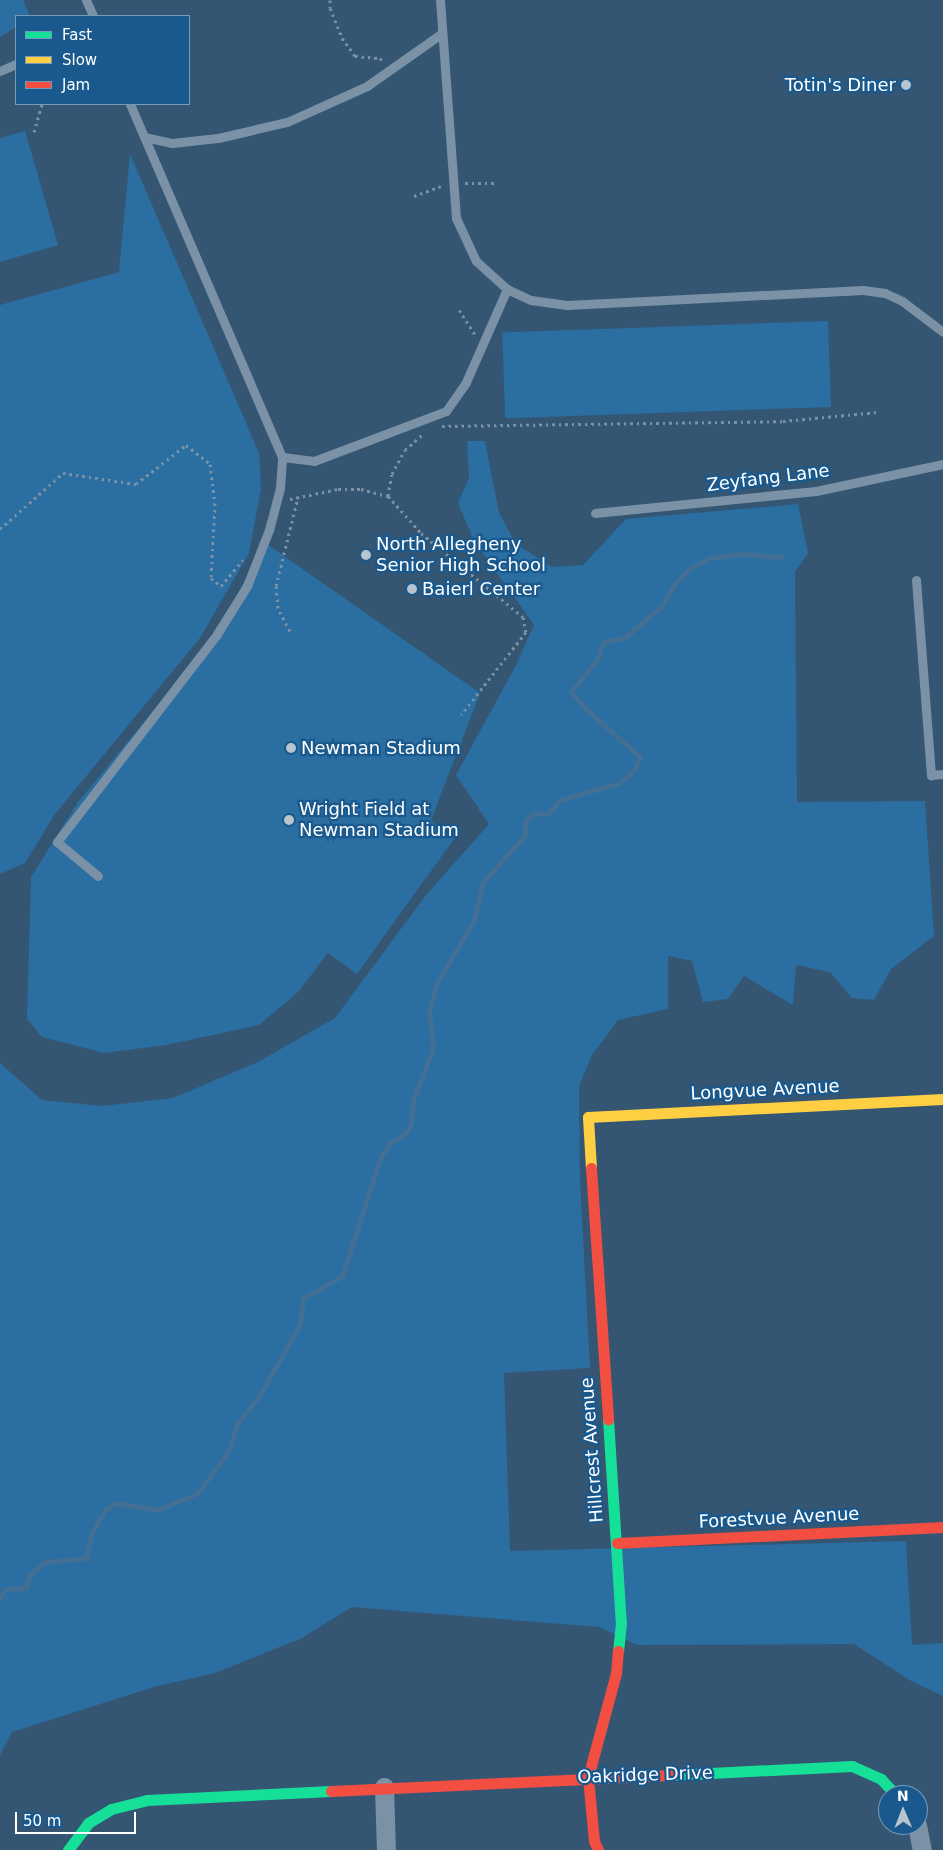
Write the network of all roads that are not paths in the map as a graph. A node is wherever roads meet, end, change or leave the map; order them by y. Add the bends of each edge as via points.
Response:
1 (86, 0) edge
2 (440, 0) edge
3 (93, 15) edge
4 (442, 33) junction
5 (15, 64) edge
6 (0, 71) edge
7 (130, 105) edge
8 (144, 137) junction
9 (507, 290) junction
10 (943, 332) edge
11 (282, 457) junction
12 (943, 464) edge
13 (595, 513) dead end
14 (916, 580) dead end
15 (943, 774) edge
16 (98, 876) dead end
17 (943, 1099) edge
18 (588, 1117) joint
19 (943, 1527) edge
20 (617, 1543) junction
21 (588, 1777) junction
22 (887, 1785) edge
23 (384, 1787) junction
24 (918, 1835) edge
25 (68, 1850) edge
26 (386, 1850) edge
27 (598, 1850) edge
28 (922, 1850) edge

1 - 3 lane
2 - 4 lane
4 - 8 lane via 367,86 288,122 218,138 172,143
4 - 9 lane via 456,218 476,260
5 - 6 lane
7 - 8 lane
8 - 11 lane
9 - 10 lane via 531,300 567,305 863,290 885,293 902,301
9 - 11 lane via 466,382 446,411 314,461
11 - 16 lane via 277,501 246,586 218,634 56,842
12 - 13 lane, Zeyfang Lane via 816,491
14 - 15 lane via 931,775
17 - 18 street, Longvue Avenue
18 - 20 street, Hillcrest Avenue
19 - 20 street, Forestvue Avenue
20 - 21 street, Hillcrest Avenue via 621,1623 616,1673
21 - 22 street, Oakridge Drive via 852,1766 881,1779
21 - 23 street, Oakridge Drive
21 - 27 street via 594,1841
23 - 25 street, Oakridge Drive via 147,1800 111,1809 88,1823
23 - 26 street
24 - 28 street

